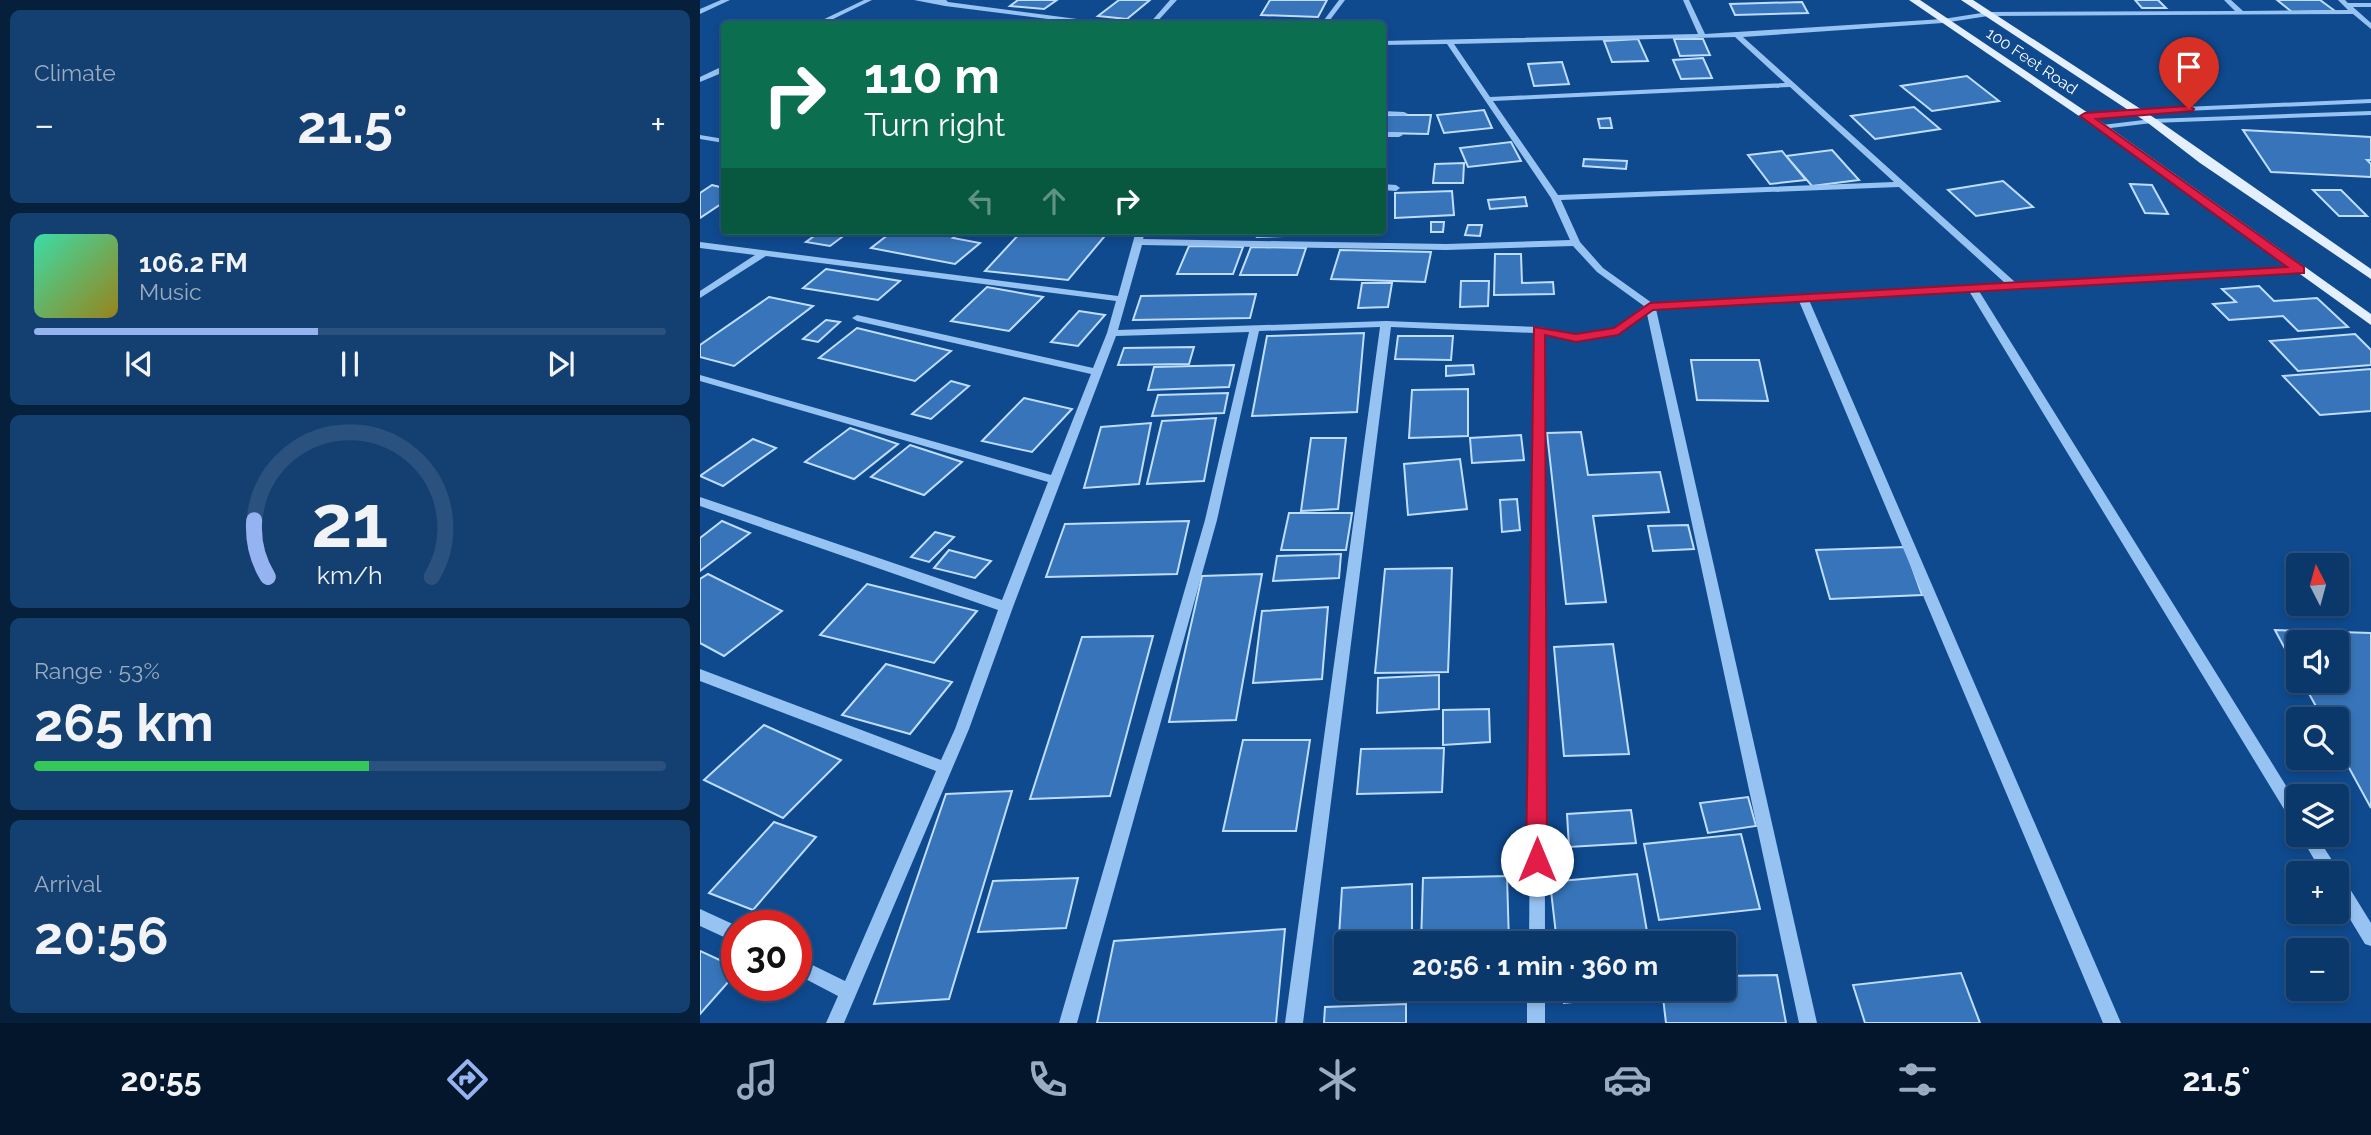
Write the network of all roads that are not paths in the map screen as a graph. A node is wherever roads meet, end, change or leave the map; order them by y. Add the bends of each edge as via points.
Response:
1 (727, 0) edge
2 (869, 0) edge
3 (917, 0) edge
4 (1174, 0) edge
5 (1342, 0) edge
6 (1686, 0) edge
7 (1914, 0) edge
8 (1966, 0) edge
9 (2227, 0) edge
10 (944, 2) edge
11 (2344, 3) edge
12 (2371, 5) edge
13 (700, 12) edge
14 (2354, 12) junction
15 (1988, 14) junction
16 (2243, 14) junction
17 (824, 21) edge
18 (1079, 21) edge
19 (1155, 21) edge
20 (1326, 21) edge
21 (1943, 21) junction
22 (2371, 27) edge
23 (1703, 36) junction
24 (1737, 36) junction
25 (1449, 42) junction
26 (1386, 43) edge
27 (721, 71) edge
28 (700, 80) edge
29 (1789, 85) junction
30 (1489, 99) junction
31 (2371, 101) edge
32 (2137, 111) junction
33 (1386, 113) edge
34 (2371, 113) edge
35 (1404, 114) dead end
36 (2085, 116) junction
37 (2152, 121) junction
38 (2102, 127) junction
39 (1386, 135) edge
40 (1399, 135) dead end
41 (700, 137) edge
42 (721, 140) edge
43 (1903, 184) junction
44 (1386, 187) edge
45 (1396, 188) dead end
46 (1555, 198) junction
47 (1139, 236) edge
48 (1576, 243) junction
49 (700, 245) edge
50 (765, 253) junction
51 (2299, 270) junction
52 (2371, 275) edge
53 (2013, 285) junction
54 (1972, 288) junction
55 (700, 295) edge
56 (1802, 298) junction
57 (1120, 299) junction
58 (1650, 306) junction
59 (857, 318) dead end
60 (2371, 321) edge
61 (1387, 324) junction
62 (1255, 327) junction
63 (1539, 330) junction
64 (1112, 333) junction
65 (1097, 372) junction
66 (700, 378) edge
67 (1056, 480) junction
68 (700, 501) edge
69 (1006, 607) junction
70 (700, 675) edge
71 (946, 768) junction
72 (2286, 798) edge
73 (2349, 902) edge
74 (700, 917) edge
75 (721, 927) edge
76 (1536, 931) edge
77 (2371, 938) edge
78 (812, 973) edge
79 (849, 992) junction
80 (1536, 1001) edge
81 (835, 1023) edge
82 (1068, 1023) edge
83 (1294, 1023) edge
84 (1536, 1023) edge
85 (1808, 1023) edge
86 (2112, 1023) edge

1 - 13 street
2 - 17 street
3 - 10 street
4 - 19 street
5 - 20 street
6 - 23 street
7 - 21 main road, 100 Feet Road
8 - 15 main road, 100 Feet Road
9 - 16 street
10 - 18 street
11 - 12 street
11 - 14 street
14 - 16 street
14 - 22 street
15 - 16 street
15 - 21 street
15 - 32 main road, 100 Feet Road
21 - 24 street
21 - 36 main road, 100 Feet Road
23 - 24 street
23 - 25 street
24 - 29 street
25 - 26 street
25 - 30 street
27 - 28 street
29 - 30 street
29 - 43 street
30 - 46 street
31 - 32 street
32 - 36 street
32 - 37 main road, 100 Feet Road
33 - 35 street
34 - 37 street
36 - 38 main road, 100 Feet Road
37 - 38 street
37 - 52 main road, 100 Feet Road
38 - 51 main road, 100 Feet Road
39 - 40 street
41 - 42 street
43 - 46 street
43 - 53 street
44 - 45 street
46 - 48 street
47 - 48 street via 1434,247
47 - 57 street
48 - 58 street via 1600,270
49 - 50 street
50 - 55 street
50 - 57 street
51 - 53 street
51 - 60 main road, 100 Feet Road
53 - 54 street
54 - 56 street
54 - 72 street
56 - 58 street
56 - 86 street
57 - 64 street
58 - 63 street via 1618,331 1576,338
58 - 85 street
59 - 65 street
61 - 62 street
61 - 63 street
61 - 83 street
62 - 64 street
62 - 82 street via 1211,520
63 - 76 street
64 - 65 street
65 - 67 street
66 - 67 street
67 - 69 street
68 - 69 street
69 - 71 street
70 - 71 street
71 - 79 street
73 - 77 street
74 - 75 street
78 - 79 street
79 - 81 street
80 - 84 street

